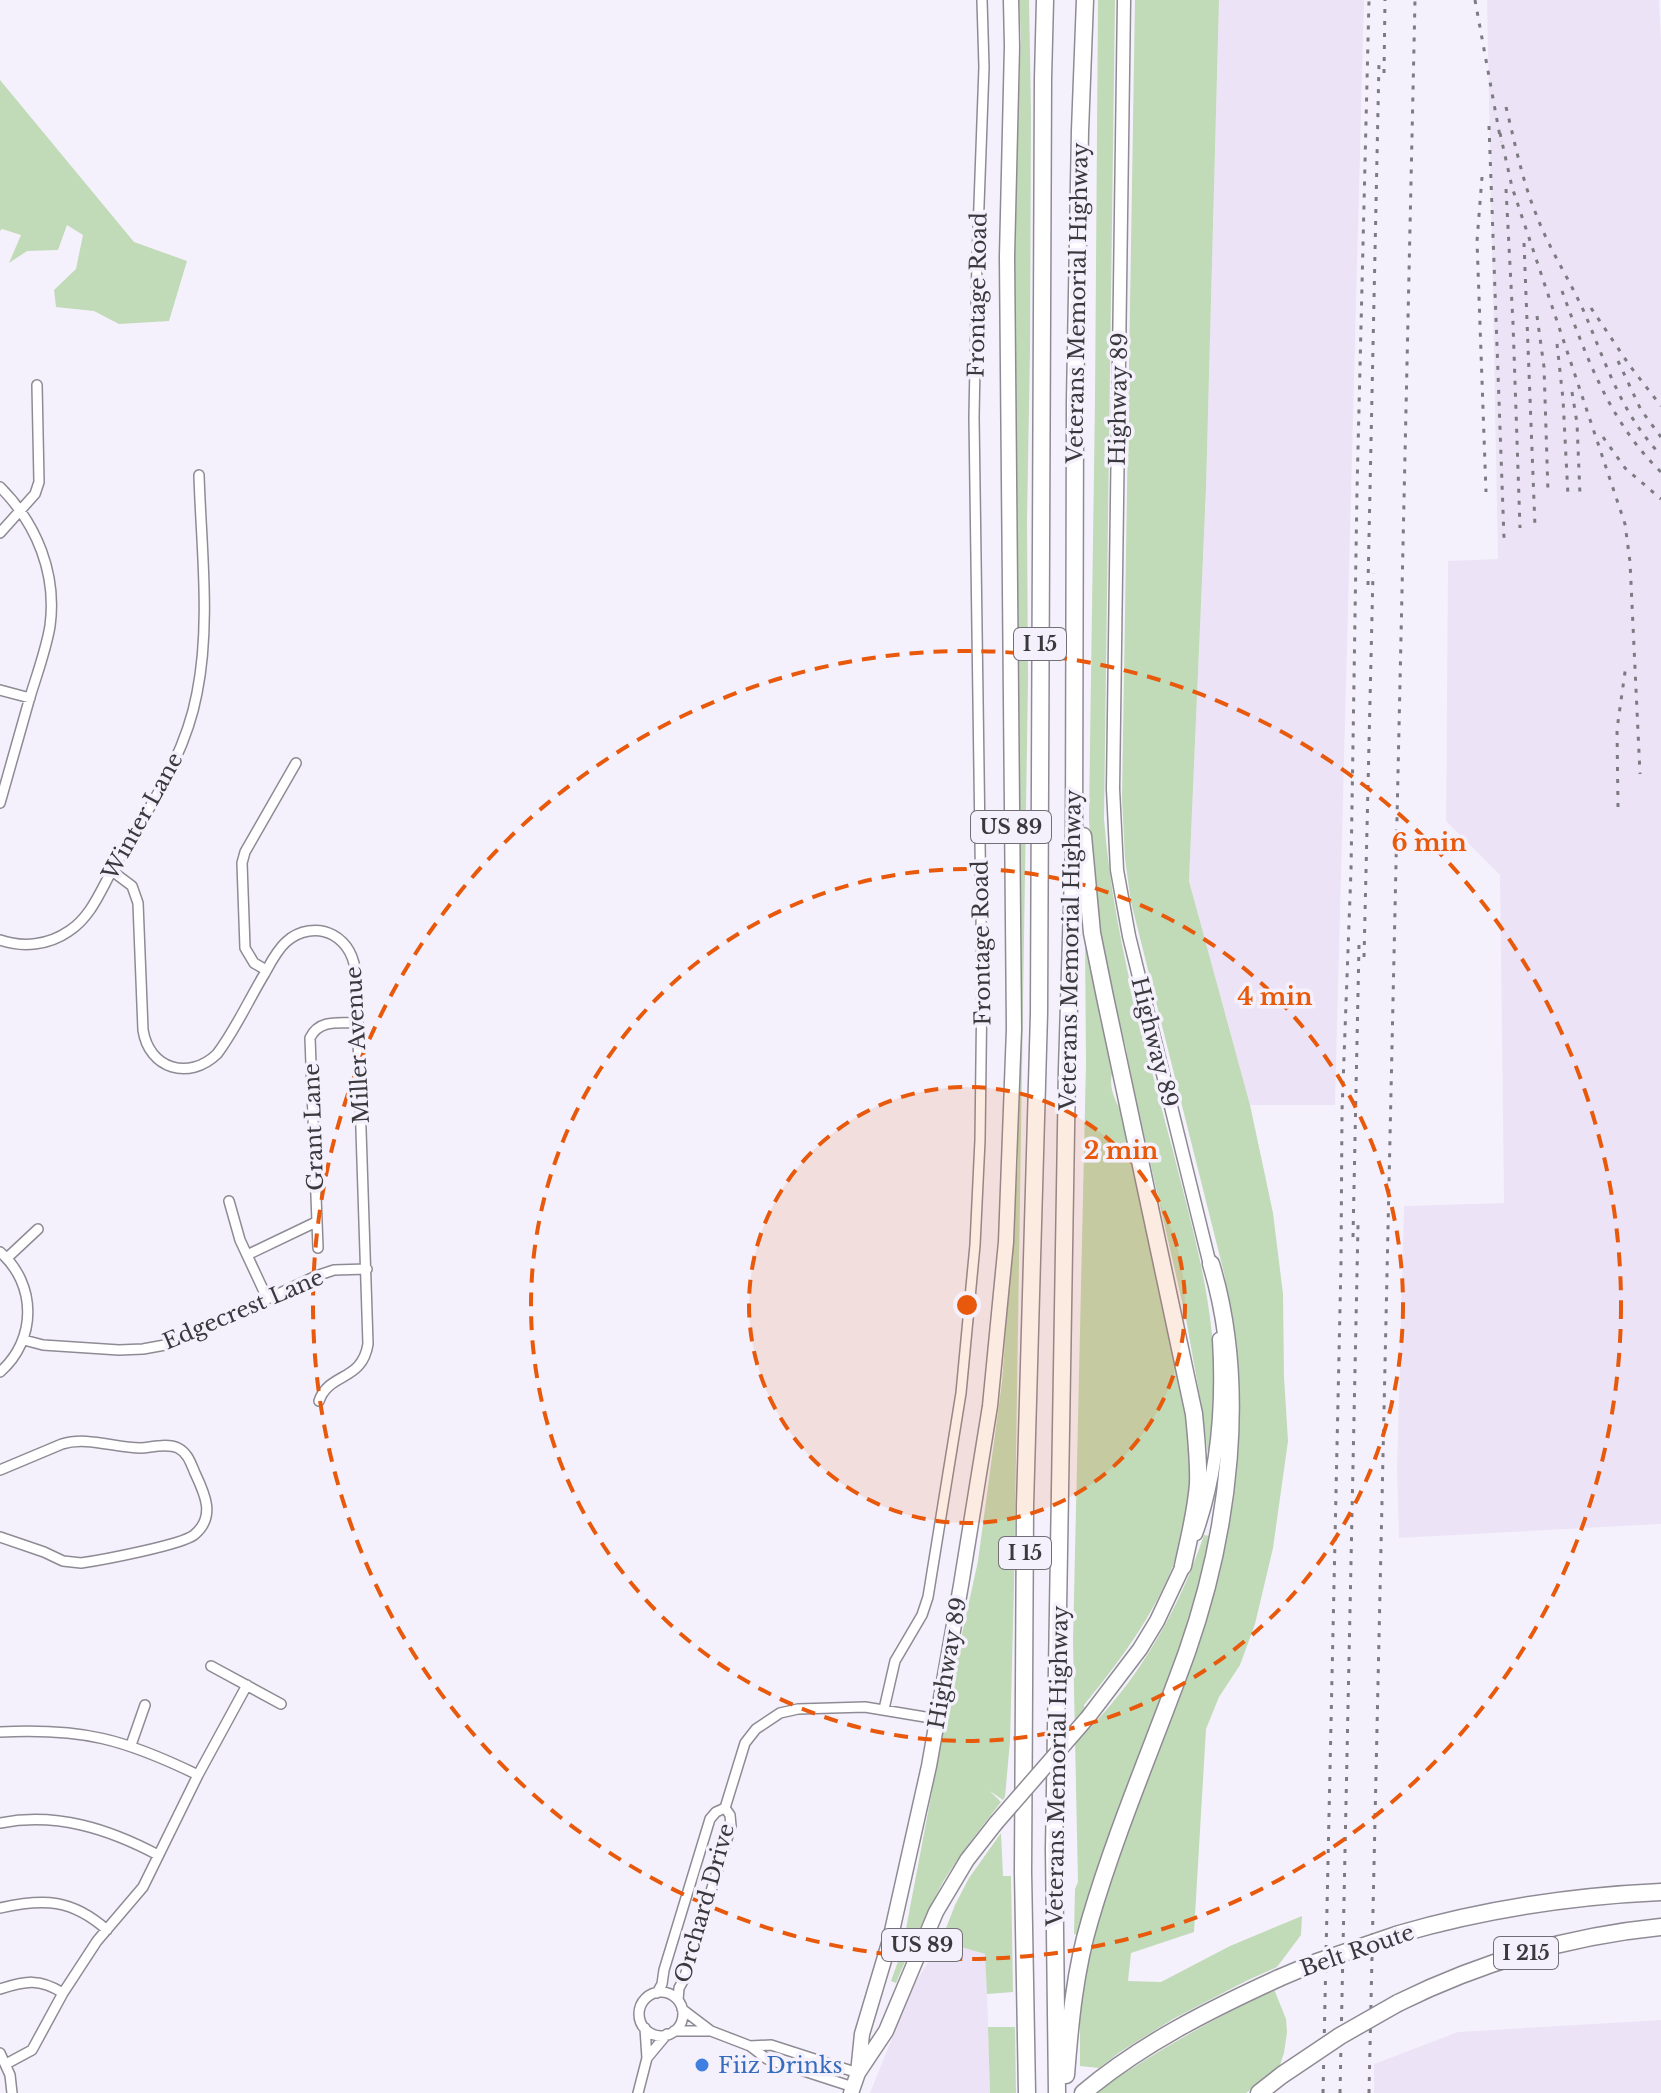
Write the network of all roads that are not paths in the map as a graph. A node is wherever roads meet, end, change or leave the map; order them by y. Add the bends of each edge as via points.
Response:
1 (982, 0) edge
2 (1011, 0) edge
3 (1035, 0) edge
4 (1045, 0) edge
5 (1085, 0) edge
6 (1124, 0) edge
7 (1043, 79) junction
8 (37, 385) dead end
9 (199, 475) dead end
10 (0, 487) edge
11 (21, 511) junction
12 (0, 533) edge
13 (0, 690) edge
14 (30, 698) junction
15 (1075, 759) junction
16 (296, 763) dead end
17 (0, 803) edge
18 (112, 871) junction
19 (0, 940) edge
20 (266, 970) junction
21 (358, 1023) junction
22 (229, 1201) dead end
23 (316, 1222) junction
24 (38, 1229) dead end
25 (318, 1248) dead end
26 (3, 1255) edge
27 (247, 1255) junction
28 (1211, 1264) junction
29 (367, 1269) junction
30 (267, 1298) junction
31 (24, 1340) junction
32 (0, 1372) edge
33 (319, 1401) dead end
34 (0, 1470) edge
35 (0, 1537) edge
36 (1183, 1566) junction
37 (211, 1666) dead end
38 (247, 1685) junction
39 (281, 1704) dead end
40 (145, 1705) dead end
41 (884, 1709) junction
42 (937, 1719) junction
43 (0, 1732) edge
44 (131, 1745) junction
45 (198, 1775) junction
46 (725, 1808) junction
47 (0, 1823) edge
48 (158, 1855) junction
49 (1661, 1892) edge
50 (0, 1908) edge
51 (1661, 1927) edge
52 (107, 1930) junction
53 (0, 1989) edge
54 (63, 1993) junction
55 (657, 1993) junction
56 (680, 2004) junction
57 (645, 2028) junction
58 (711, 2031) junction
59 (670, 2033) junction
60 (750, 2046) junction
61 (0, 2053) edge
62 (647, 2058) junction
63 (6, 2064) junction
64 (858, 2073) junction
65 (852, 2090) edge
66 (1085, 2092) edge
67 (12, 2093) edge
68 (638, 2093) edge
69 (1027, 2093) edge
70 (1057, 2093) edge
71 (1065, 2093) edge
72 (1259, 2093) edge

1 - 41 street, Frontage Road via 974,365 982,983 975,1245 961,1393 928,1597 895,1661
2 - 42 main road, Highway 89 / US 89 via 1010,1176 990,1406
3 - 7 highway
4 - 7 highway, Veterans Memorial Highway / I 15
5 - 15 highway, Veterans Memorial Highway / I 15 via 1075,386
6 - 28 main road, Highway 89 / US 89 via 1114,835 1129,936
7 - 69 highway, Veterans Memorial Highway / I 15 via 1039,1013 1025,1506
8 - 11 street via 39,482
9 - 18 street, Winter Lane via 204,643 197,694 165,781
10 - 11 street
11 - 12 street
11 - 14 street via 41,547 51,597 48,637
13 - 14 street
14 - 17 street
15 - 36 highway via 1092,933 1194,1414 1198,1483
15 - 70 highway, Veterans Memorial Highway / I 15 via 1054,1850
16 - 20 street via 242,863 245,948
18 - 19 street, Winter Lane via 87,915 69,931 34,944
18 - 20 street, Miller Avenue via 128,881 137,897 144,1036 162,1061 189,1069 211,1059
20 - 21 street, Miller Avenue via 284,943 298,934 314,930 334,936 354,962
21 - 23 street, Grant Lane via 319,1025 310,1038
21 - 29 street, Miller Avenue
22 - 27 street
23 - 25 street, Grant Lane
23 - 27 street, Grant Lane
24 - 26 street
26 - 31 street via 27,1297
27 - 30 street
28 - 36 main road, Highway 89 / US 89 via 1221,1363 1219,1422 1205,1504
28 - 71 highway via 1230,1381 1228,1461 1218,1534 1187,1651 1090,1920 1074,1993
29 - 30 street, Edgecrest Lane via 325,1273
29 - 33 street, Miller Avenue via 365,1357 356,1370 324,1390
30 - 31 street, Edgecrest Lane via 154,1348 38,1345
31 - 32 street
34 - 35 street via 73,1441 173,1446 188,1457 208,1510 201,1527 186,1540 81,1563
36 - 64 main road, Highway 89 / US 89, bridge via 1140,1649 967,1860 936,1912 886,2031
37 - 38 street
38 - 39 street
38 - 45 street
40 - 44 street
41 - 42 street, Orchard Drive
41 - 46 street, Orchard Drive via 798,1709 771,1717 745,1743
42 - 64 main road, Highway 89 / US 89 via 896,1916 862,2034
43 - 44 street via 64,1731
44 - 45 street
45 - 48 street
46 - 55 street, Orchard Drive via 710,1819
46 - 56 street, Orchard Drive via 731,1826 679,1988
47 - 48 street via 32,1819 82,1824
48 - 52 street via 143,1887
49 - 66 highway, Belt Route / I 215, bridge via 1519,1906 1399,1934 1340,1954 1226,2003 1152,2044
50 - 52 street via 64,1904
51 - 72 highway, I 215, bridge via 1538,1950 1458,1976 1340,2036
52 - 54 street
53 - 54 street via 32,1981
54 - 63 street via 32,2050
55 - 56 street via 668,1993
55 - 57 street via 640,2009
56 - 58 street
56 - 59 street via 680,2024
57 - 59 street via 657,2035
57 - 62 street
58 - 59 street
58 - 60 street
59 - 62 street
60 - 64 street via 771,2045
60 - 65 street via 767,2059
61 - 63 street
62 - 68 street
63 - 67 street
64 - 65 main road, Highway 89 / US 89

